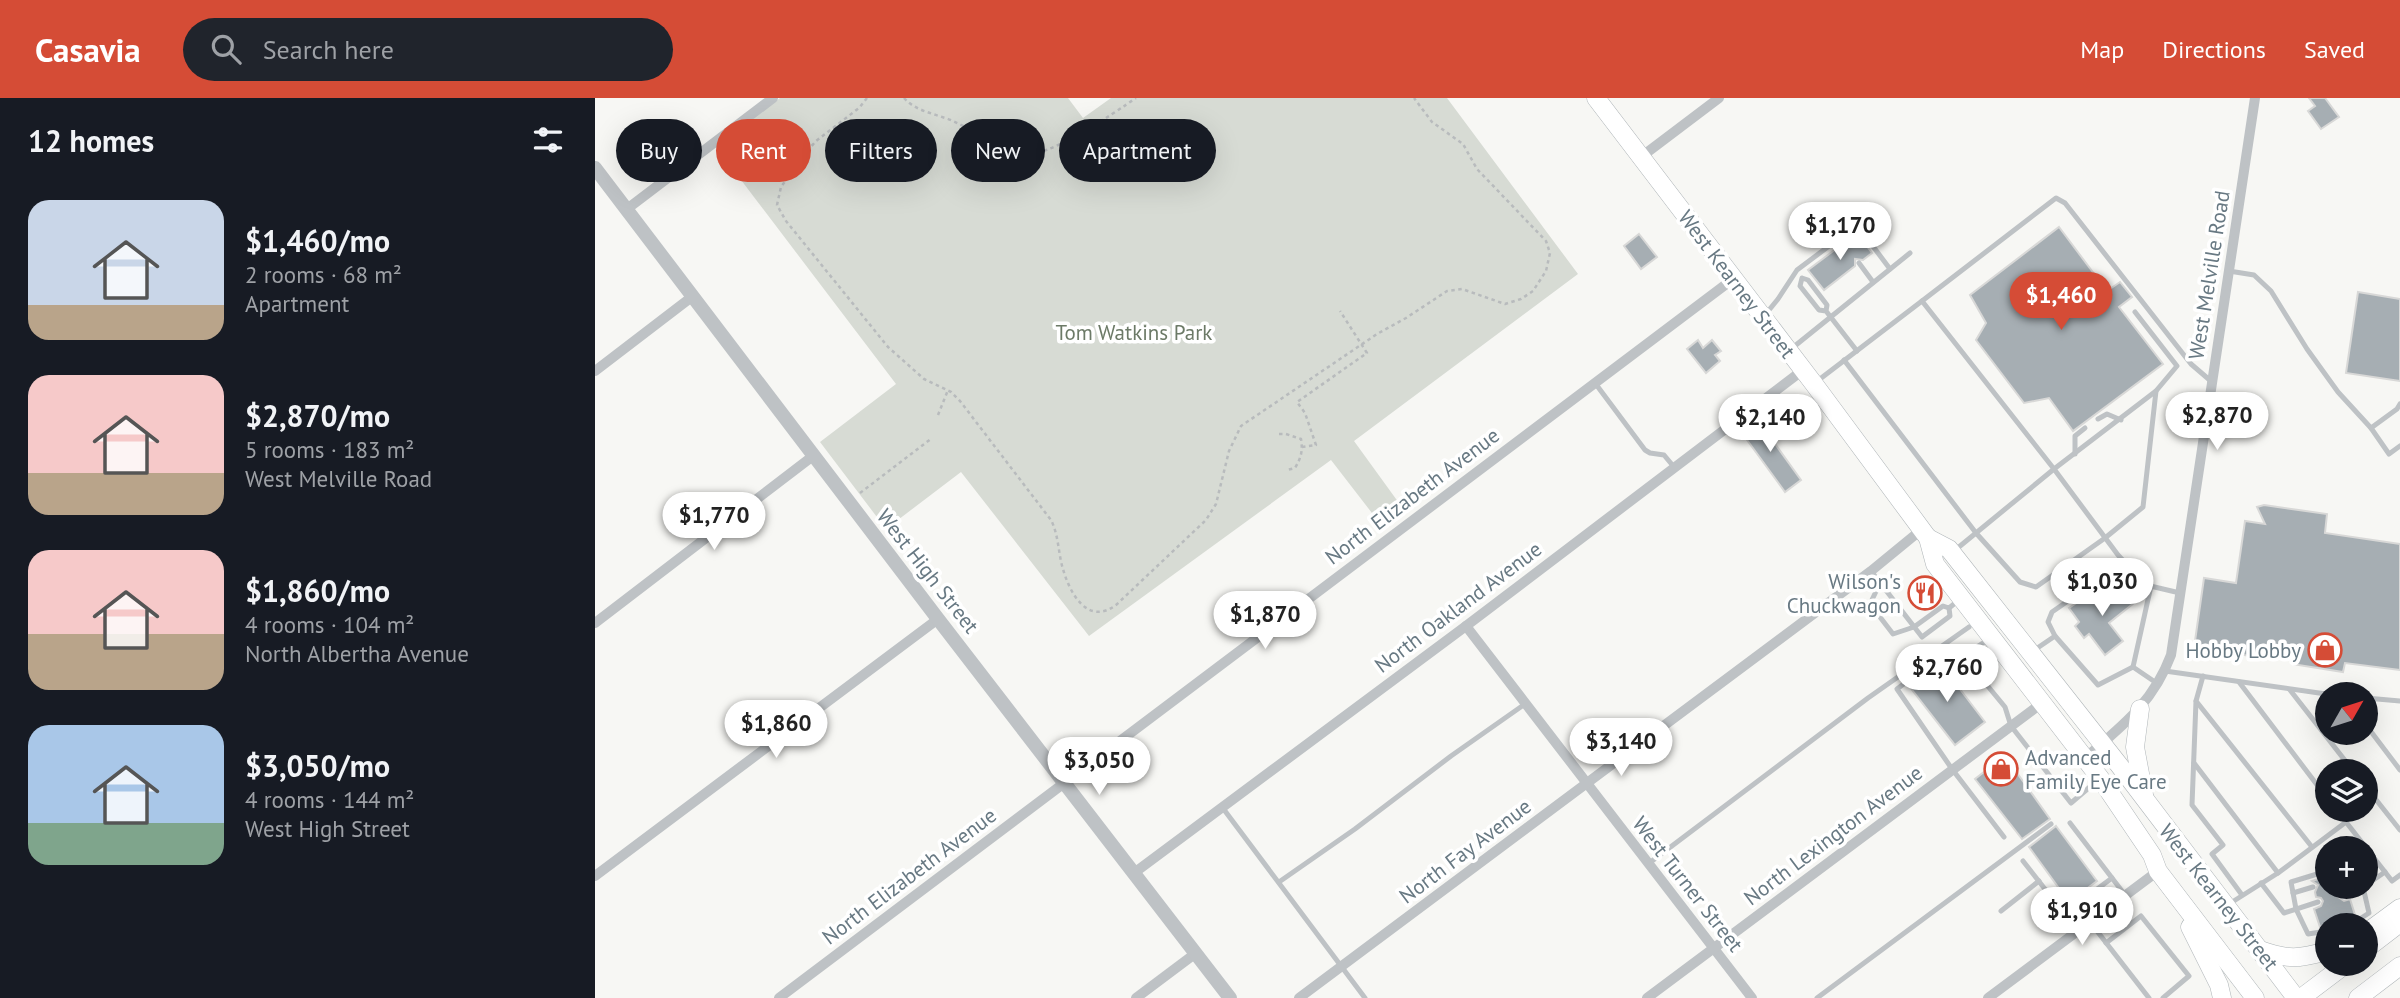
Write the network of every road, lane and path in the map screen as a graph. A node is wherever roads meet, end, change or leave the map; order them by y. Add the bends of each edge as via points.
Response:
1 (773, 98) edge
2 (867, 98) edge
3 (904, 98) edge
4 (1136, 98) edge
5 (1414, 98) edge
6 (1596, 98) edge
7 (1719, 98) edge
8 (2255, 98) edge
9 (1641, 157) junction
10 (595, 168) edge
11 (627, 209) junction
12 (1910, 253) dead end
13 (1859, 263) dead end
14 (1890, 269) junction
15 (1797, 270) junction
16 (2229, 271) junction
17 (1733, 278) junction
18 (1873, 282) junction
19 (693, 296) junction
20 (1922, 301) junction
21 (1340, 311) dead end
22 (2135, 312) dead end
23 (1828, 313) junction
24 (1763, 317) junction
25 (1361, 344) junction
26 (1789, 351) junction
27 (1857, 351) junction
28 (1845, 360) junction
29 (595, 371) edge
30 (1808, 377) junction
31 (2212, 382) junction
32 (1595, 383) junction
33 (947, 390) junction
34 (2156, 391) junction
35 (2400, 404) edge
36 (938, 415) dead end
37 (2098, 419) dead end
38 (2121, 420) junction
39 (2085, 428) dead end
40 (2371, 428) junction
41 (1279, 434) dead end
42 (932, 438) dead end
43 (2400, 446) edge
44 (1302, 447) junction
45 (2075, 454) junction
46 (813, 456) junction
47 (1675, 467) junction
48 (2055, 469) junction
49 (1287, 470) dead end
50 (860, 493) dead end
51 (1976, 533) junction
52 (1925, 534) junction
53 (2105, 537) junction
54 (1952, 553) junction
55 (2124, 562) junction
56 (1871, 571) junction
57 (1880, 583) junction
58 (2151, 586) junction
59 (2180, 593) junction
60 (1955, 603) junction
61 (938, 619) junction
62 (595, 623) edge
63 (1466, 626) junction
64 (1969, 626) dead end
65 (1914, 627) junction
66 (2055, 636) junction
67 (1992, 637) junction
68 (2030, 653) junction
69 (1963, 656) junction
70 (2133, 667) junction
71 (2165, 671) junction
72 (2203, 676) junction
73 (2239, 682) junction
74 (2158, 684) junction
75 (2290, 690) junction
76 (2315, 693) edge
77 (2378, 699) edge
78 (2397, 700) edge
79 (2196, 701) junction
80 (2042, 703) junction
81 (1525, 704) junction
82 (2400, 708) edge
83 (2140, 709) junction
84 (2011, 726) junction
85 (2378, 741) edge
86 (2102, 744) junction
87 (2085, 758) junction
88 (2344, 759) edge
89 (2194, 763) junction
90 (1952, 769) junction
91 (2400, 770) edge
92 (2100, 778) junction
93 (1065, 782) junction
94 (2315, 782) edge
95 (1587, 785) junction
96 (2146, 802) junction
97 (2378, 802) edge
98 (1222, 807) junction
99 (2346, 822) joint
100 (2070, 823) dead end
101 (2052, 824) dead end
102 (2400, 830) edge
103 (2004, 837) dead end
104 (2312, 847) junction
105 (2023, 860) dead end
106 (1649, 864) junction
107 (2158, 871) junction
108 (2385, 872) junction
109 (1134, 873) junction
110 (2278, 873) junction
111 (2400, 874) edge
112 (2315, 875) edge
113 (595, 876) edge
114 (2378, 877) edge
115 (2112, 878) junction
116 (2039, 881) junction
117 (1279, 882) junction
118 (2261, 883) junction
119 (2313, 887) dead end
120 (2171, 890) junction
121 (2294, 893) junction
122 (2125, 895) junction
123 (2242, 895) junction
124 (2318, 902) dead end
125 (2227, 906) junction
126 (2400, 908) edge
127 (2296, 909) junction
128 (2001, 911) dead end
129 (2065, 913) junction
130 (2090, 922) junction
131 (2400, 923) edge
132 (2378, 924) edge
133 (2078, 931) junction
134 (2315, 933) edge
135 (2378, 940) edge
136 (2106, 943) junction
137 (1714, 948) junction
138 (2260, 950) junction
139 (1196, 953) junction
140 (2315, 954) edge
141 (1342, 966) junction
142 (2400, 966) edge
143 (2329, 976) edge
144 (779, 998) edge
145 (1136, 998) edge
146 (1230, 998) edge
147 (1299, 998) edge
148 (1365, 998) edge
149 (1647, 998) edge
150 (1752, 998) edge
151 (1817, 998) edge
152 (1988, 998) edge
153 (2149, 998) edge
154 (2163, 998) edge
155 (2223, 998) edge
156 (2255, 998) edge
157 (2299, 998) edge
158 (2358, 998) edge

1 - 11 street
2 - 33 path via 803,156 781,187 777,205 878,336 924,379
3 - 4 path via 918,109 1027,155 1089,130
5 - 25 path via 1432,122 1463,144 1478,169 1542,236 1549,258 1538,284 1515,303 1498,303 1454,288
6 - 9 main road, West Kearney Street
7 - 9 street
8 - 16 street, West Melville Road
9 - 17 main road, West Kearney Street
10 - 11 street, West High Street
11 - 19 street, West High Street
12 - 14 lane
13 - 18 lane
14 - 15 lane via 1857,225
14 - 18 lane
15 - 23 lane via 1827,305
15 - 24 lane
16 - 31 street, West Melville Road
16 - 40 lane via 2254,275 2271,291 2307,349
17 - 24 main road, West Kearney Street
17 - 32 street, North Elizabeth Avenue
18 - 23 lane
19 - 29 street
19 - 46 street, West High Street
20 - 27 lane
20 - 31 lane via 2056,198 2065,203 2191,364
20 - 48 lane
21 - 25 path
22 - 34 lane via 2177,366
23 - 26 lane via 1808,338
23 - 27 lane
24 - 26 main road, West Kearney Street
25 - 33 path via 1241,426 1229,450 1216,504 1206,520 1103,613 1087,609 1076,596 1065,576 1051,520
25 - 44 path via 1367,353 1297,402 1316,445
26 - 30 main road, West Kearney Street
27 - 28 lane
28 - 30 lane
28 - 51 lane
30 - 47 street, North Oakland Avenue
30 - 52 main road, West Kearney Street
31 - 59 street, West Melville Road
32 - 47 lane via 1645,450 1664,455
32 - 93 street, North Elizabeth Avenue
33 - 36 path
34 - 38 lane
34 - 53 lane via 2143,507
35 - 40 lane
37 - 38 lane via 2107,414
38 - 45 lane
39 - 45 lane via 2075,436
40 - 43 lane via 2389,454
41 - 44 path via 1301,439
42 - 50 path
44 - 49 path via 1295,468
45 - 48 lane
46 - 61 street, West High Street
46 - 62 street
47 - 63 street, North Oakland Avenue
48 - 51 lane
48 - 53 lane
51 - 53 lane via 2020,582 2036,587
51 - 54 lane
52 - 54 main road, West Kearney Street
52 - 56 street, North Fay Avenue
52 - 60 main road, West Kearney Street
53 - 55 lane
54 - 68 main road, West Kearney Street
55 - 58 lane
55 - 66 lane via 2052,612 2048,622
56 - 57 lane
56 - 95 street, North Fay Avenue
57 - 65 lane
57 - 65 lane via 1870,604 1893,634
58 - 59 lane
58 - 70 lane
59 - 71 street, West Melville Road
60 - 65 lane
60 - 65 lane via 1950,616 1922,637
60 - 67 main road, West Kearney Street
61 - 93 street, West High Street
61 - 113 street
63 - 81 street, West Turner Street
63 - 98 street, North Oakland Avenue
64 - 106 lane
66 - 68 lane
66 - 70 lane via 2098,685
67 - 69 lane
67 - 80 main road, West Kearney Street
68 - 86 main road, West Kearney Street
69 - 84 lane via 2005,708
69 - 90 lane via 1951,648 1897,690
70 - 74 lane
71 - 72 lane
71 - 74 street, West Melville Road
72 - 73 lane
72 - 79 lane
73 - 75 lane
73 - 94 lane
74 - 83 street, West Melville Road
75 - 76 lane
75 - 88 lane
77 - 78 lane
78 - 82 lane
79 - 89 lane
79 - 104 lane
80 - 84 street, North Lexington Avenue
80 - 87 main road, West Kearney Street
81 - 95 street, West Turner Street
81 - 117 lane
83 - 86 street, West Melville Road
83 - 96 main road via 2135,747
84 - 90 street, North Lexington Avenue
84 - 92 lane via 2071,803
85 - 91 lane
86 - 87 street, West Melville Road
86 - 96 main road, West Kearney Street
87 - 92 main road, West Kearney Street
89 - 110 lane
89 - 123 lane via 2192,804 2223,845 2212,855
90 - 103 lane
90 - 137 street, North Lexington Avenue
92 - 107 main road, West Kearney Street via 2153,855
93 - 109 street, West High Street
93 - 144 street, North Elizabeth Avenue
95 - 106 street, West Turner Street
95 - 141 street, North Fay Avenue
96 - 125 main road, West Kearney Street
97 - 102 lane
98 - 109 street, North Oakland Avenue
98 - 117 lane
99 - 104 lane
99 - 108 lane
100 - 115 lane
101 - 151 lane
104 - 110 lane
105 - 116 lane
106 - 137 street, West Turner Street
107 - 120 main road, West Kearney Street
107 - 122 street
108 - 111 lane via 2392,881
108 - 114 lane
109 - 139 street, West High Street
110 - 118 lane
112 - 121 lane via 2291,882
115 - 122 lane
115 - 129 lane
116 - 128 lane
116 - 129 lane
117 - 141 lane
118 - 123 lane
118 - 127 lane via 2284,913
119 - 121 lane
120 - 155 main road
120 - 156 main road, West Kearney Street
121 - 127 lane
122 - 130 street
123 - 125 lane
124 - 127 lane
125 - 138 main road, West Kearney Street
126 - 132 main road
127 - 134 lane via 2308,934
129 - 133 lane
130 - 133 street
130 - 136 lane
131 - 135 main road
133 - 152 street
136 - 153 lane
136 - 154 lane via 2141,916 2189,976
137 - 149 street, North Lexington Avenue
137 - 150 street, West Turner Street
138 - 140 main road via 2283,958
138 - 157 main road, West Kearney Street
139 - 145 street
139 - 146 street, West High Street
141 - 147 street, North Fay Avenue
141 - 148 lane
142 - 158 main road
143 - 157 main road

